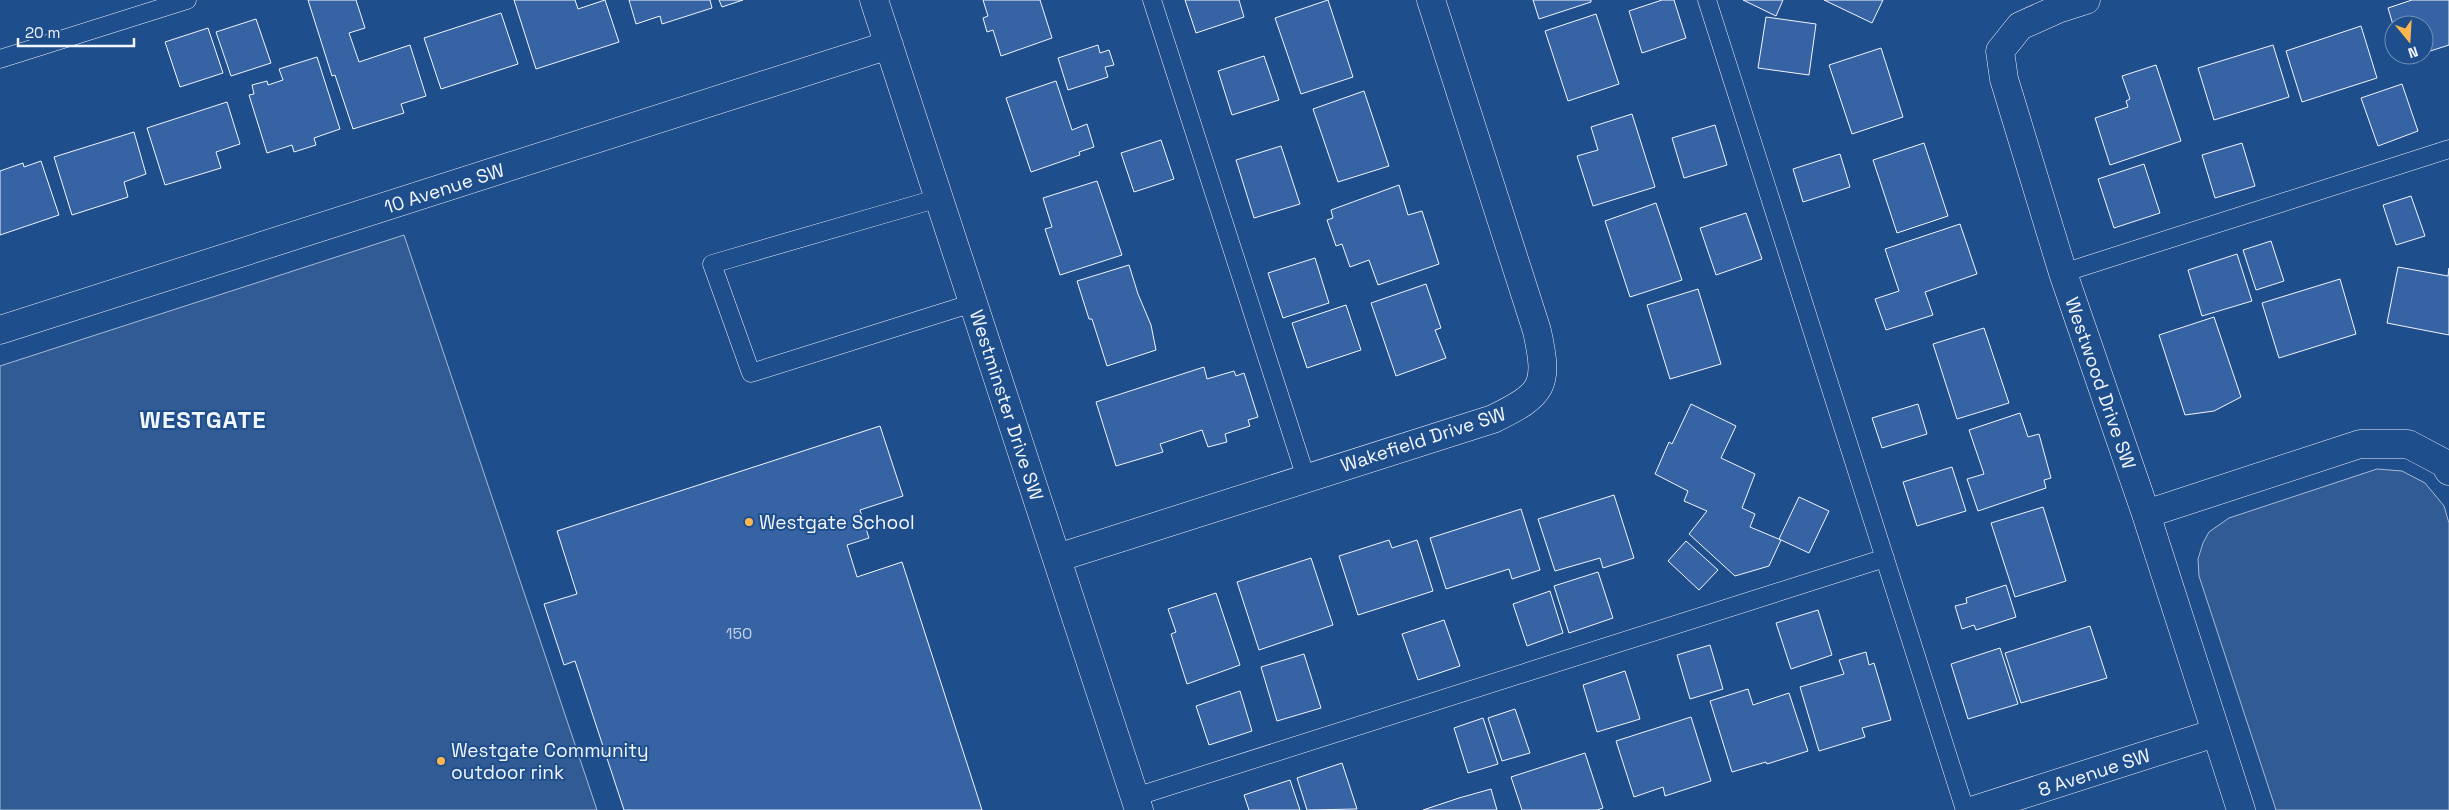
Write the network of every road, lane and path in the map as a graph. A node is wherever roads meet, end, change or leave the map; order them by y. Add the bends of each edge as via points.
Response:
1 (187, 0) edge
2 (874, 0) edge
3 (1152, 0) edge
4 (1431, 0) edge
5 (1707, 0) edge
6 (2086, 0) edge
7 (889, 45) junction
8 (0, 59) edge
9 (2449, 149) edge
10 (939, 198) junction
11 (2063, 273) junction
12 (973, 304) junction
13 (0, 330) edge
14 (2449, 471) edge
15 (1306, 478) junction
16 (2146, 514) junction
17 (1057, 558) junction
18 (1885, 558) junction
19 (2215, 733) junction
20 (1137, 804) edge
21 (1965, 810) edge
22 (1974, 810) edge
23 (2241, 810) edge

1 - 8 lane
2 - 7 street, Westminster Drive SW
3 - 15 lane
4 - 15 street, Wakefield Drive SW via 1536,331 1544,364 1541,386 1523,404 1493,419
5 - 18 lane
6 - 11 street, Westwood Drive SW via 2020,26 2000,51 2011,105
7 - 10 street, Westminster Drive SW
7 - 13 street, 10 Avenue SW
9 - 11 lane
10 - 12 street, Westminster Drive SW
10 - 12 lane via 712,264 751,373
11 - 16 street, Westwood Drive SW
12 - 17 street, Westminster Drive SW
14 - 16 street via 2444,463 2408,444 2360,444
15 - 17 street, Wakefield Drive SW
16 - 19 street, Westwood Drive SW
17 - 20 street, Westminster Drive SW
18 - 20 lane
18 - 21 lane
19 - 22 street, 8 Avenue SW
19 - 23 street, Westwood Drive SW

